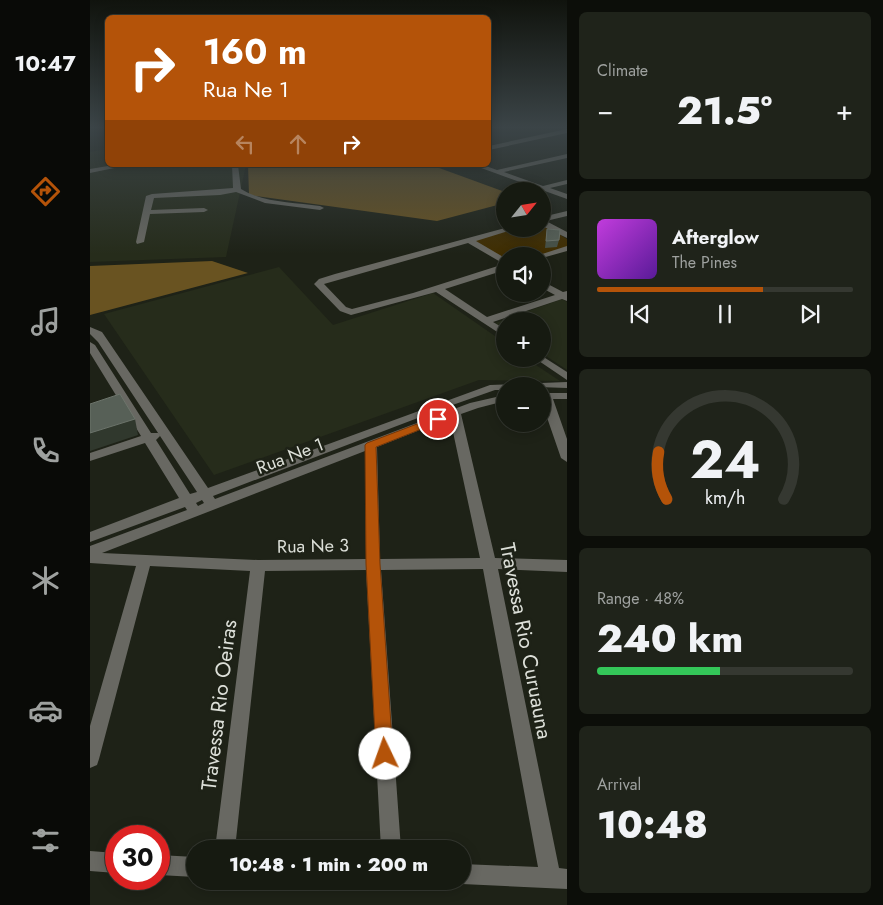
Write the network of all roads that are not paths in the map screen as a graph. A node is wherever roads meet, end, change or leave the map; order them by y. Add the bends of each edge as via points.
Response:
1 (235, 170) edge
2 (492, 170) edge
3 (505, 170) edge
4 (497, 172) junction
5 (525, 182) edge
6 (567, 182) edge
7 (551, 186) edge
8 (237, 190) junction
9 (551, 192) edge
10 (567, 198) edge
11 (320, 208) dead end
12 (204, 210) dead end
13 (146, 212) junction
14 (567, 213) edge
15 (551, 218) edge
16 (551, 226) edge
17 (496, 233) edge
18 (567, 236) edge
19 (468, 240) junction
20 (140, 242) dead end
21 (567, 248) edge
22 (551, 253) edge
23 (496, 257) edge
24 (496, 270) edge
25 (437, 288) junction
26 (551, 289) edge
27 (565, 296) edge
28 (485, 321) junction
29 (496, 328) edge
30 (90, 330) edge
31 (90, 345) edge
32 (115, 357) junction
33 (95, 363) edge
34 (551, 366) edge
35 (567, 377) edge
36 (567, 386) edge
37 (496, 387) edge
38 (560, 393) edge
39 (139, 396) junction
40 (496, 400) edge
41 (124, 403) junction
42 (455, 412) junction
43 (551, 415) edge
44 (164, 433) junction
45 (148, 438) junction
46 (371, 445) junction
47 (90, 457) edge
48 (567, 458) edge
49 (209, 499) junction
50 (190, 506) junction
51 (90, 537) edge
52 (90, 552) edge
53 (90, 558) edge
54 (144, 562) junction
55 (489, 563) junction
56 (373, 564) junction
57 (258, 566) junction
58 (567, 566) edge
59 (90, 759) edge
60 (226, 840) edge
61 (390, 840) edge
62 (90, 861) edge
63 (105, 862) edge
64 (170, 866) edge
65 (186, 866) edge
66 (471, 874) edge
67 (559, 879) edge

1 - 8 street
2 - 4 street
3 - 4 street
4 - 5 street
6 - 7 street
8 - 11 street via 258,199
8 - 13 street via 154,195 149,198
9 - 10 street
12 - 13 street
13 - 20 street
14 - 15 street
16 - 18 street
17 - 19 street
19 - 23 street
19 - 25 street via 319,284 348,311 362,310
21 - 22 street
24 - 25 street
25 - 28 street
26 - 27 street
27 - 28 street
28 - 29 street
30 - 32 street via 98,334
31 - 33 street
32 - 33 street
32 - 39 street
33 - 41 street
34 - 35 street
36 - 38 street
37 - 49 street, Rua Ne 1
39 - 41 street
39 - 44 street
40 - 42 street, Rua Ne 1
41 - 45 street
42 - 46 street, Rua Ne 1
42 - 55 street, Travessa Rio Curuauna
43 - 48 street
44 - 45 street
44 - 49 street
45 - 47 street
45 - 50 street
46 - 49 street, Rua Ne 1
46 - 56 street
49 - 50 street, Rua Ne 1
50 - 51 street, Rua Ne 1
50 - 52 street, Rua Ne 1
53 - 54 street, Rua Ne 3
54 - 57 street, Rua Ne 3
54 - 59 street
55 - 56 street, Rua Ne 3
55 - 58 street, Rua Ne 3
55 - 67 street, Travessa Rio Curuauna
56 - 57 street, Rua Ne 3
56 - 61 street
57 - 60 street, Travessa Rio Oeiras
62 - 63 street
64 - 65 street
66 - 67 street

